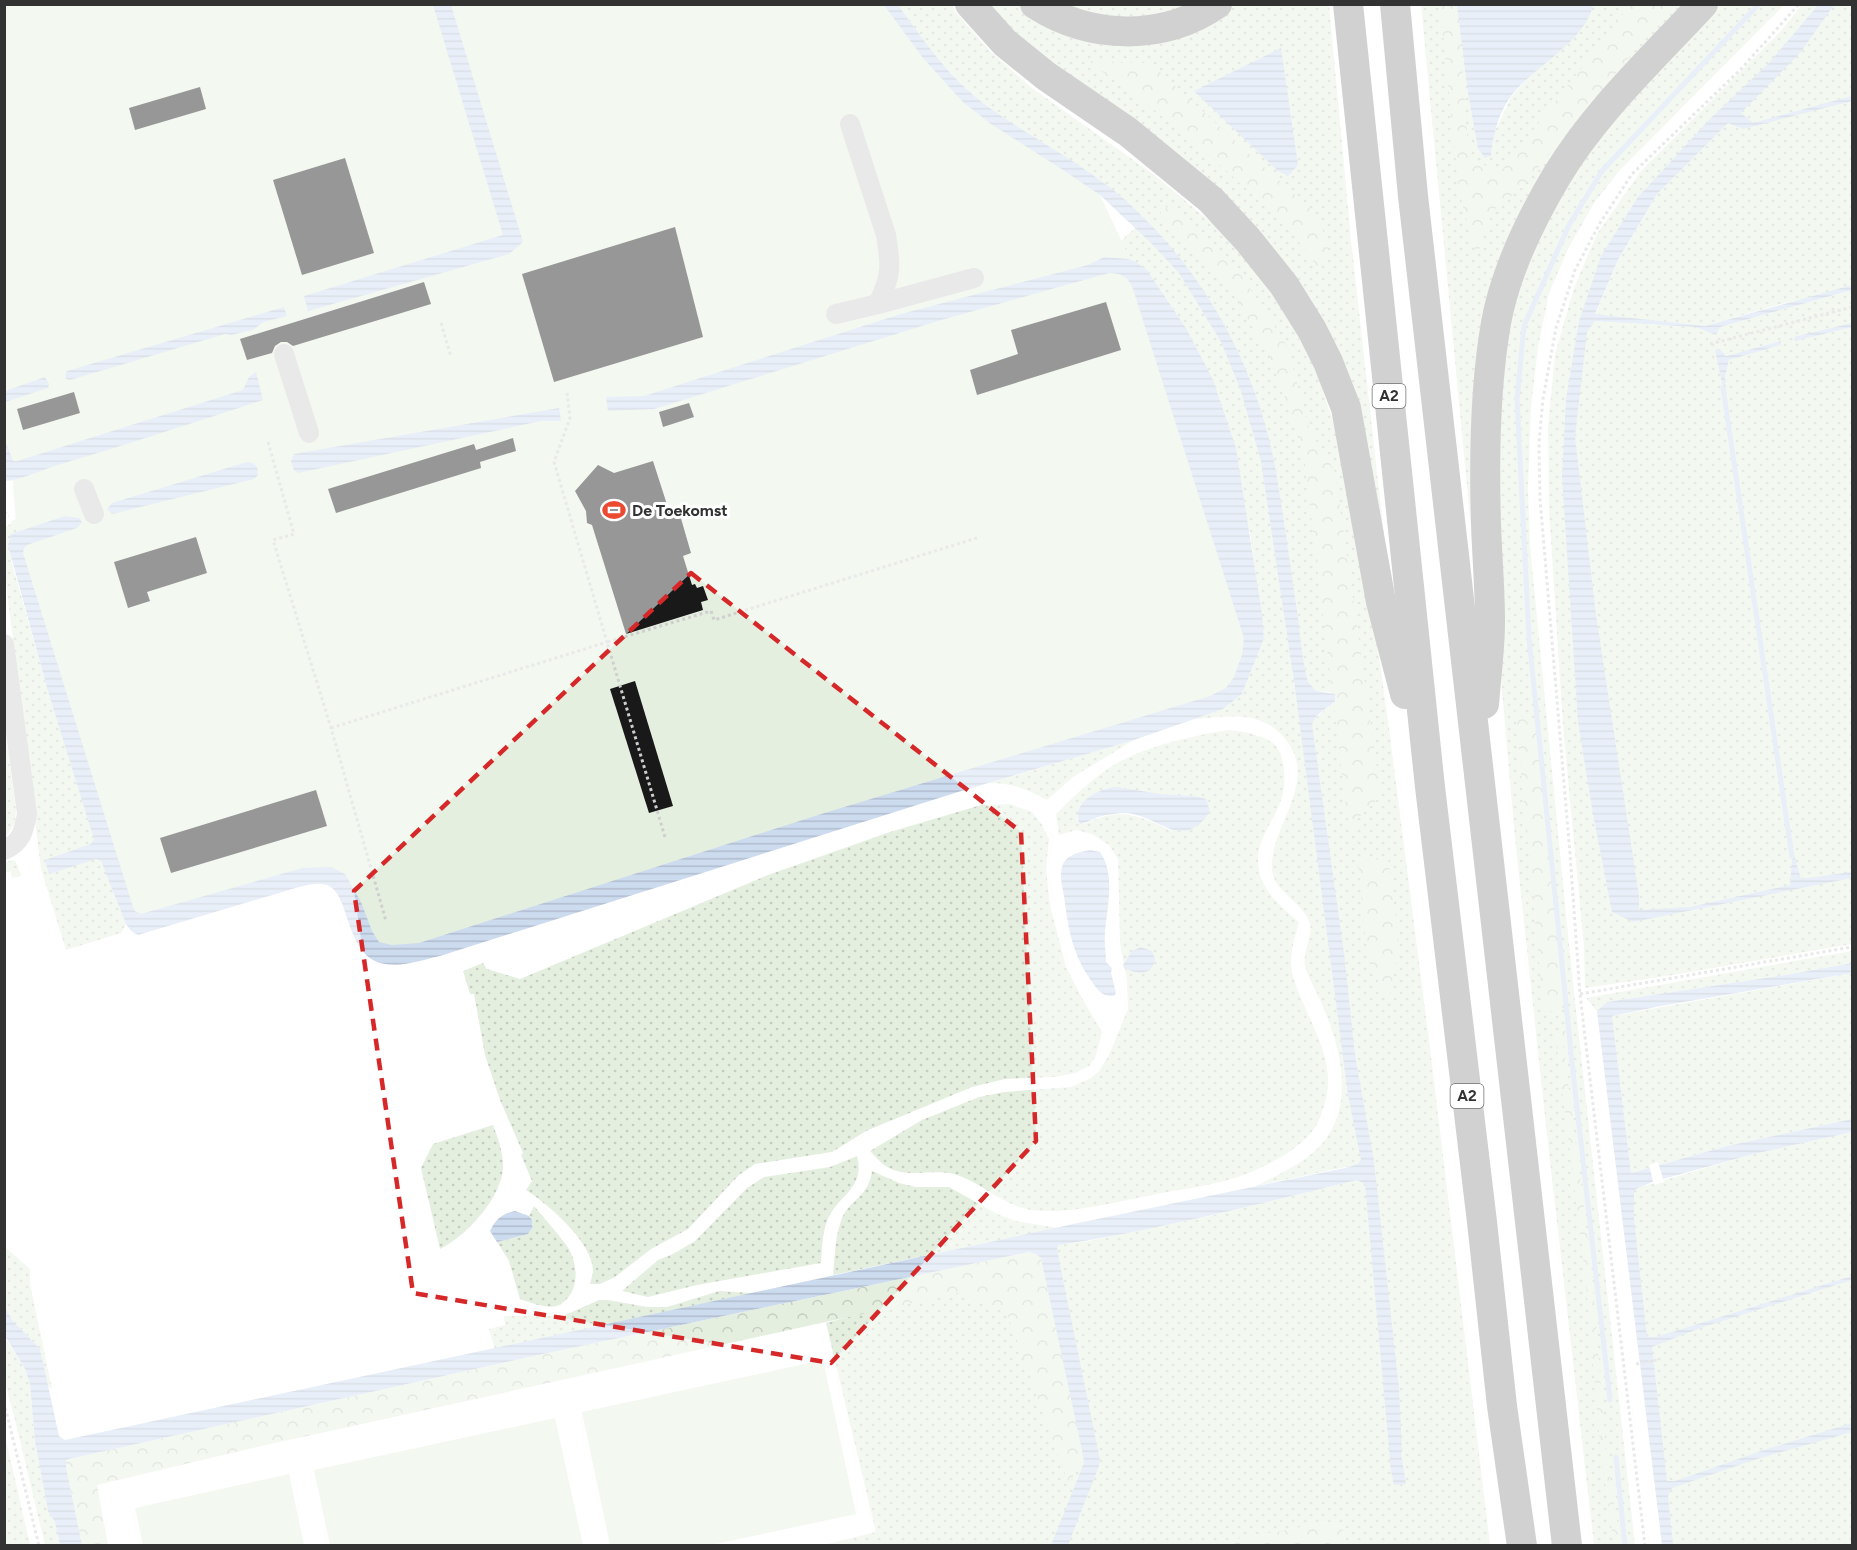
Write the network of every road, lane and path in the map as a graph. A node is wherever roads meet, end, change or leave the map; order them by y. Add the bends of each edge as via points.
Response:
1 (970, 4) edge
2 (1035, 4) edge
3 (1217, 4) edge
4 (1348, 4) edge
5 (1395, 4) edge
6 (1702, 4) edge
7 (1799, 4) edge
8 (850, 124) dead end
9 (974, 278) dead end
10 (878, 303) junction
11 (1852, 307) edge
12 (836, 314) dead end
13 (441, 323) dead end
14 (1710, 344) dead end
15 (284, 354) dead end
16 (452, 357) dead end
17 (567, 393) dead end
18 (309, 433) dead end
19 (268, 442) dead end
20 (84, 489) dead end
21 (4, 512) edge
22 (94, 514) dead end
23 (9, 516) dead end
24 (980, 537) dead end
25 (607, 642) junction
26 (4, 644) edge
27 (330, 728) junction
28 (1478, 772) junction
29 (1430, 787) junction
30 (666, 837) dead end
31 (4, 850) edge
32 (386, 921) dead end
33 (1852, 947) edge
34 (1580, 994) junction
35 (1657, 1360) dead end
36 (1636, 1364) dead end
37 (4, 1402) edge
38 (39, 1545) edge
39 (1522, 1545) edge
40 (1567, 1545) edge
41 (1646, 1545) edge

1 - 29 highway, A2 via 1005,43 1128,132 1211,200 1284,285 1312,330 1346,408 1381,602
2 - 3 highway via 1068,21 1131,33 1189,21
4 - 29 highway, A2
5 - 28 highway
6 - 28 highway via 1613,98 1557,175 1516,257 1496,322 1487,400 1490,624
7 - 34 path via 1742,68 1632,174 1575,270 1556,328 1543,399 1540,499
8 - 10 street via 886,235 891,263 890,278
9 - 10 street
10 - 12 street
11 - 14 path
13 - 16 path
15 - 18 street
17 - 25 path via 570,418 554,462
19 - 27 path via 294,534 273,540
20 - 22 street
21 - 23 path
24 - 25 path via 714,620 711,611
25 - 27 path
25 - 30 path
26 - 31 street via 27,814 24,831 14,845
27 - 32 path
28 - 40 highway
29 - 39 highway, A2 via 1502,1406
33 - 34 path
34 - 41 path
35 - 36 path
37 - 38 path

